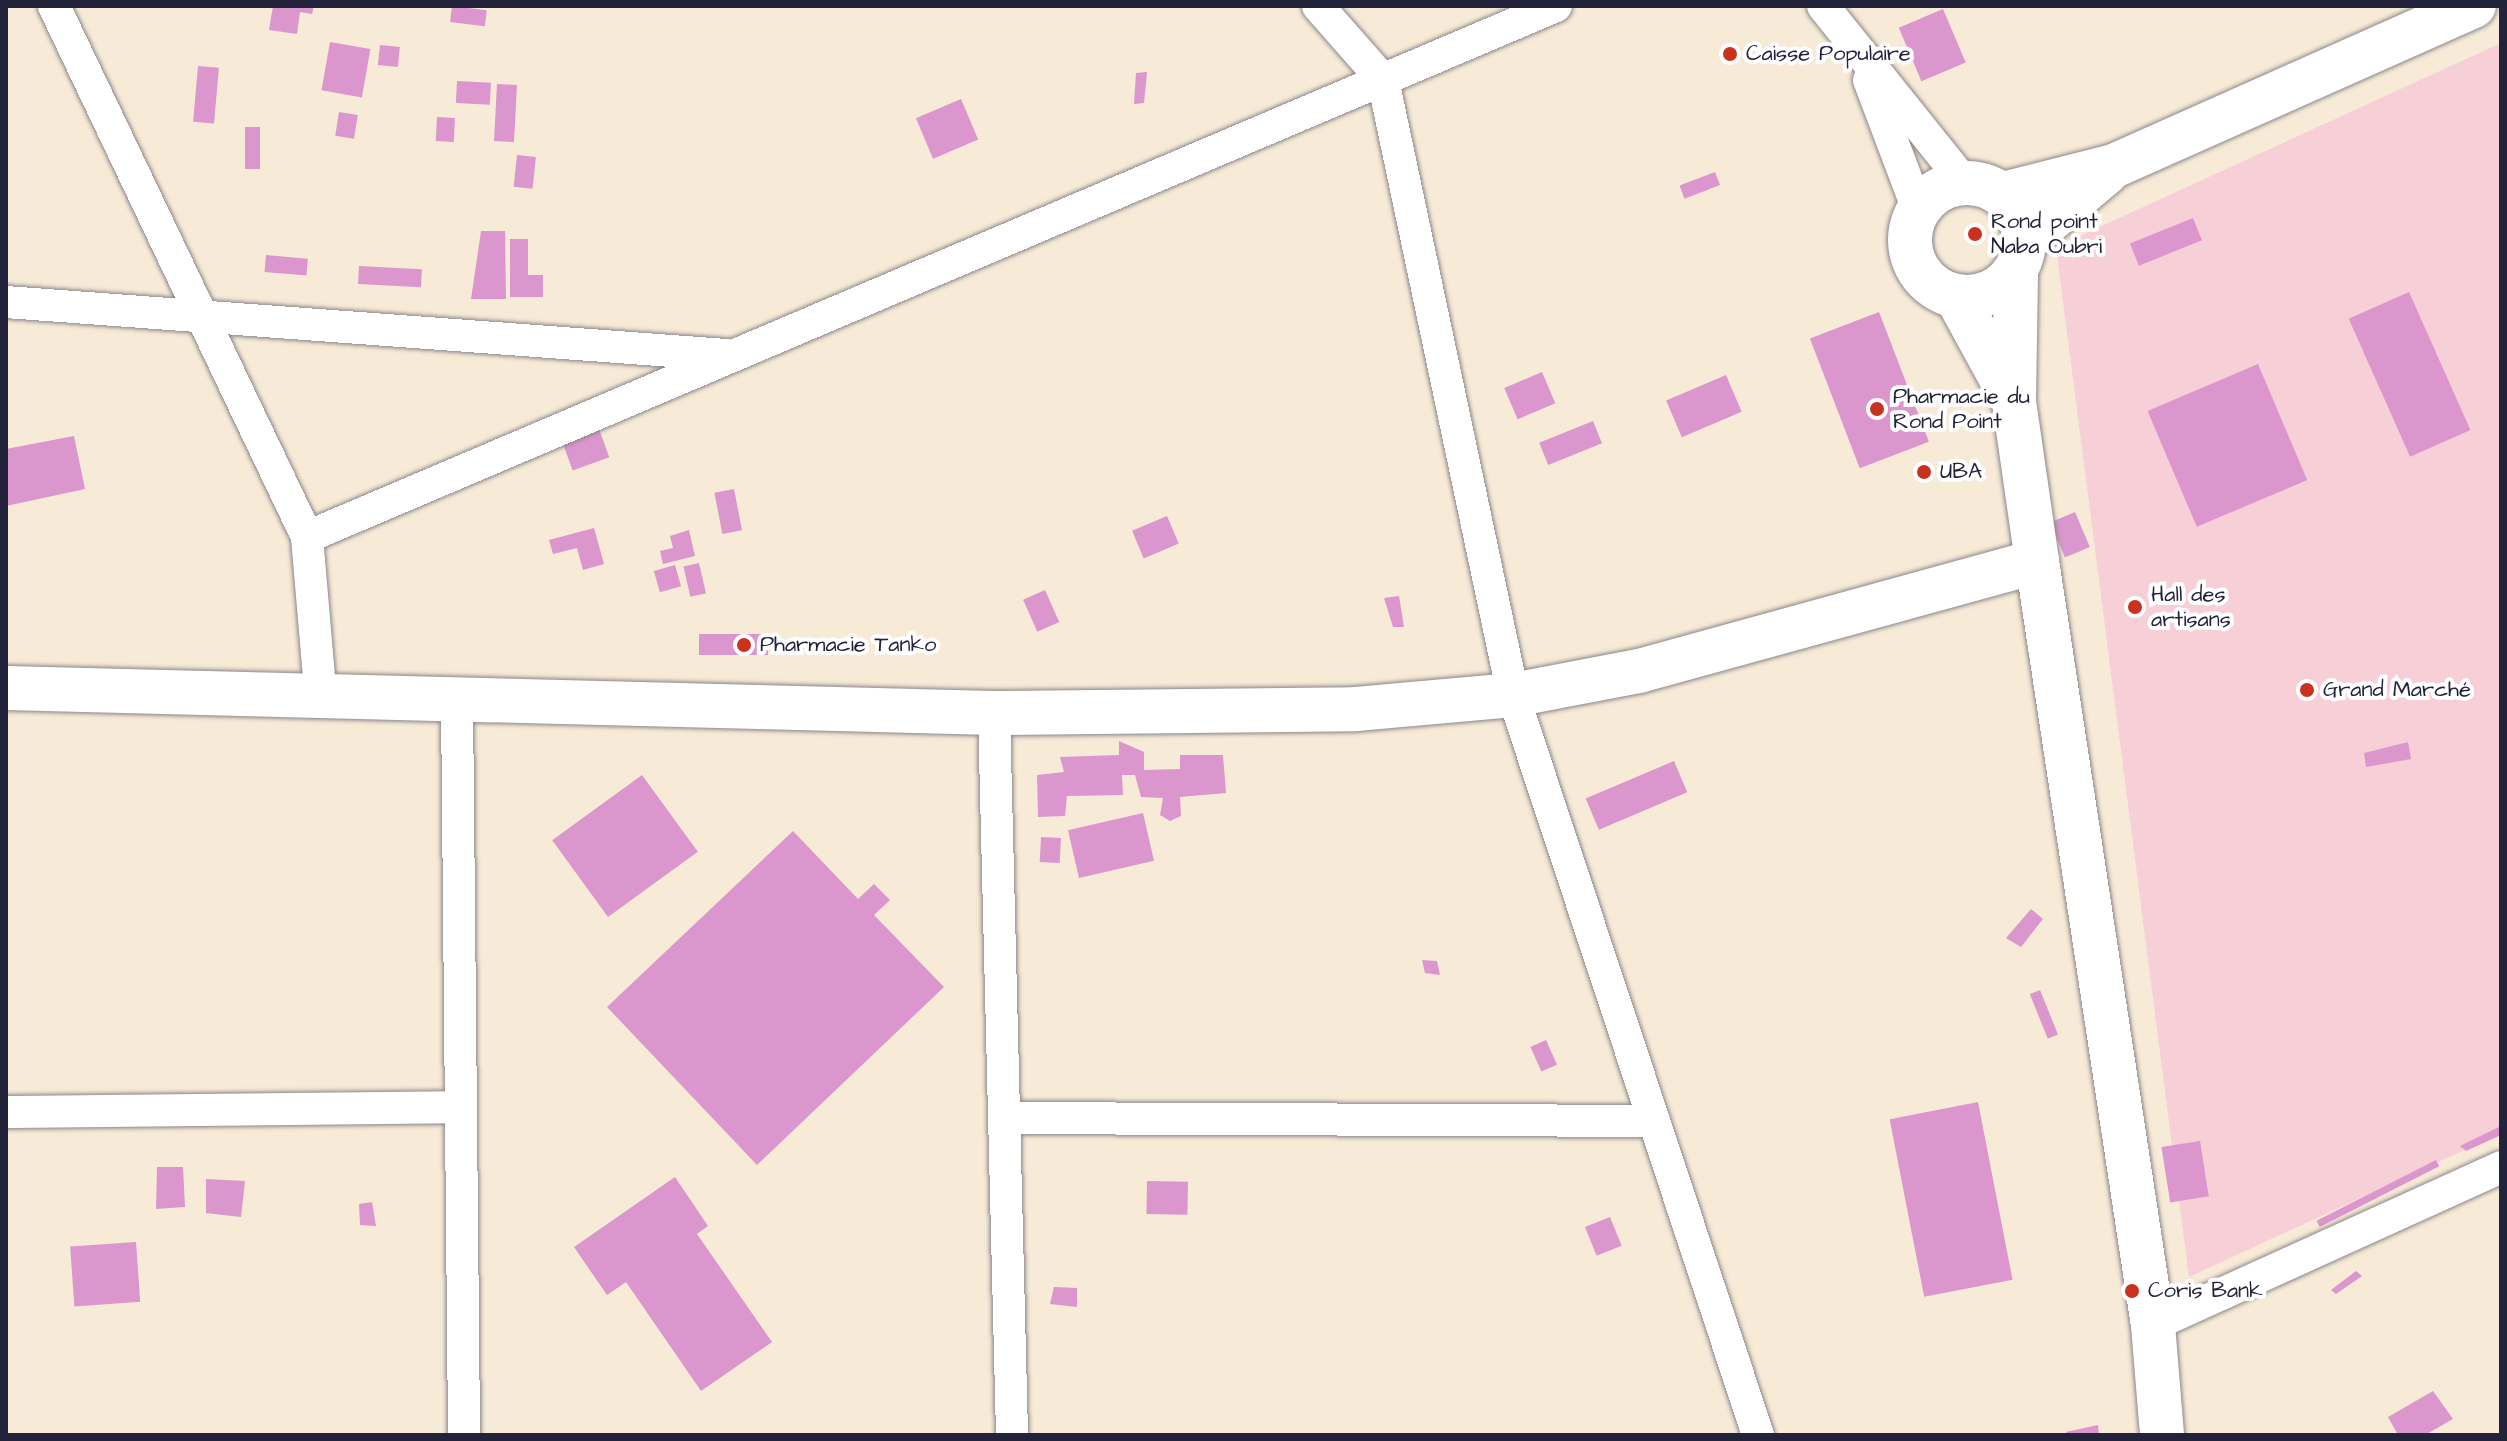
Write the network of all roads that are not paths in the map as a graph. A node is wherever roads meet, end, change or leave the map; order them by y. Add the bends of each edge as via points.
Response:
1 (54, 6) edge
2 (1318, 6) edge
3 (1556, 6) edge
4 (1823, 6) edge
5 (2474, 6) edge
6 (1861, 58) junction
7 (1383, 80) junction
8 (2114, 166) junction
9 (1984, 188) junction
10 (1918, 210) junction
11 (2020, 256) junction
12 (1956, 296) junction
13 (6, 302) edge
14 (200, 314) junction
15 (733, 356) junction
16 (2014, 402) junction
17 (307, 537) junction
18 (2037, 561) junction
19 (6, 688) edge
20 (320, 690) junction
21 (1513, 695) junction
22 (457, 701) junction
23 (994, 713) junction
24 (460, 1107) junction
25 (6, 1112) edge
26 (1004, 1118) junction
27 (1654, 1121) junction
28 (2500, 1170) edge
29 (2153, 1325) junction
30 (464, 1435) edge
31 (1012, 1435) edge
32 (1758, 1435) edge
33 (2162, 1435) edge

1 - 14 street
2 - 7 street
3 - 7 street
4 - 6 street
5 - 8 main road
6 - 9 street
6 - 10 street
7 - 15 street
7 - 21 street
8 - 9 main road
8 - 11 main road
9 - 10 main road via 1937,190
9 - 11 main road via 2020,214
10 - 12 main road via 1909,236 1914,263 1931,285
11 - 12 main road via 1989,292
11 - 16 main road
12 - 16 main road
13 - 14 street
14 - 15 street
14 - 17 street
15 - 17 street
16 - 18 main road
17 - 20 street
18 - 21 main road via 1744,646
18 - 29 main road
19 - 20 main road
20 - 22 main road
21 - 23 main road via 1356,709
21 - 27 street
22 - 23 main road
22 - 24 street
23 - 26 street
24 - 25 street
24 - 30 street
26 - 27 street
26 - 31 street
27 - 32 street
28 - 29 street
29 - 33 main road

